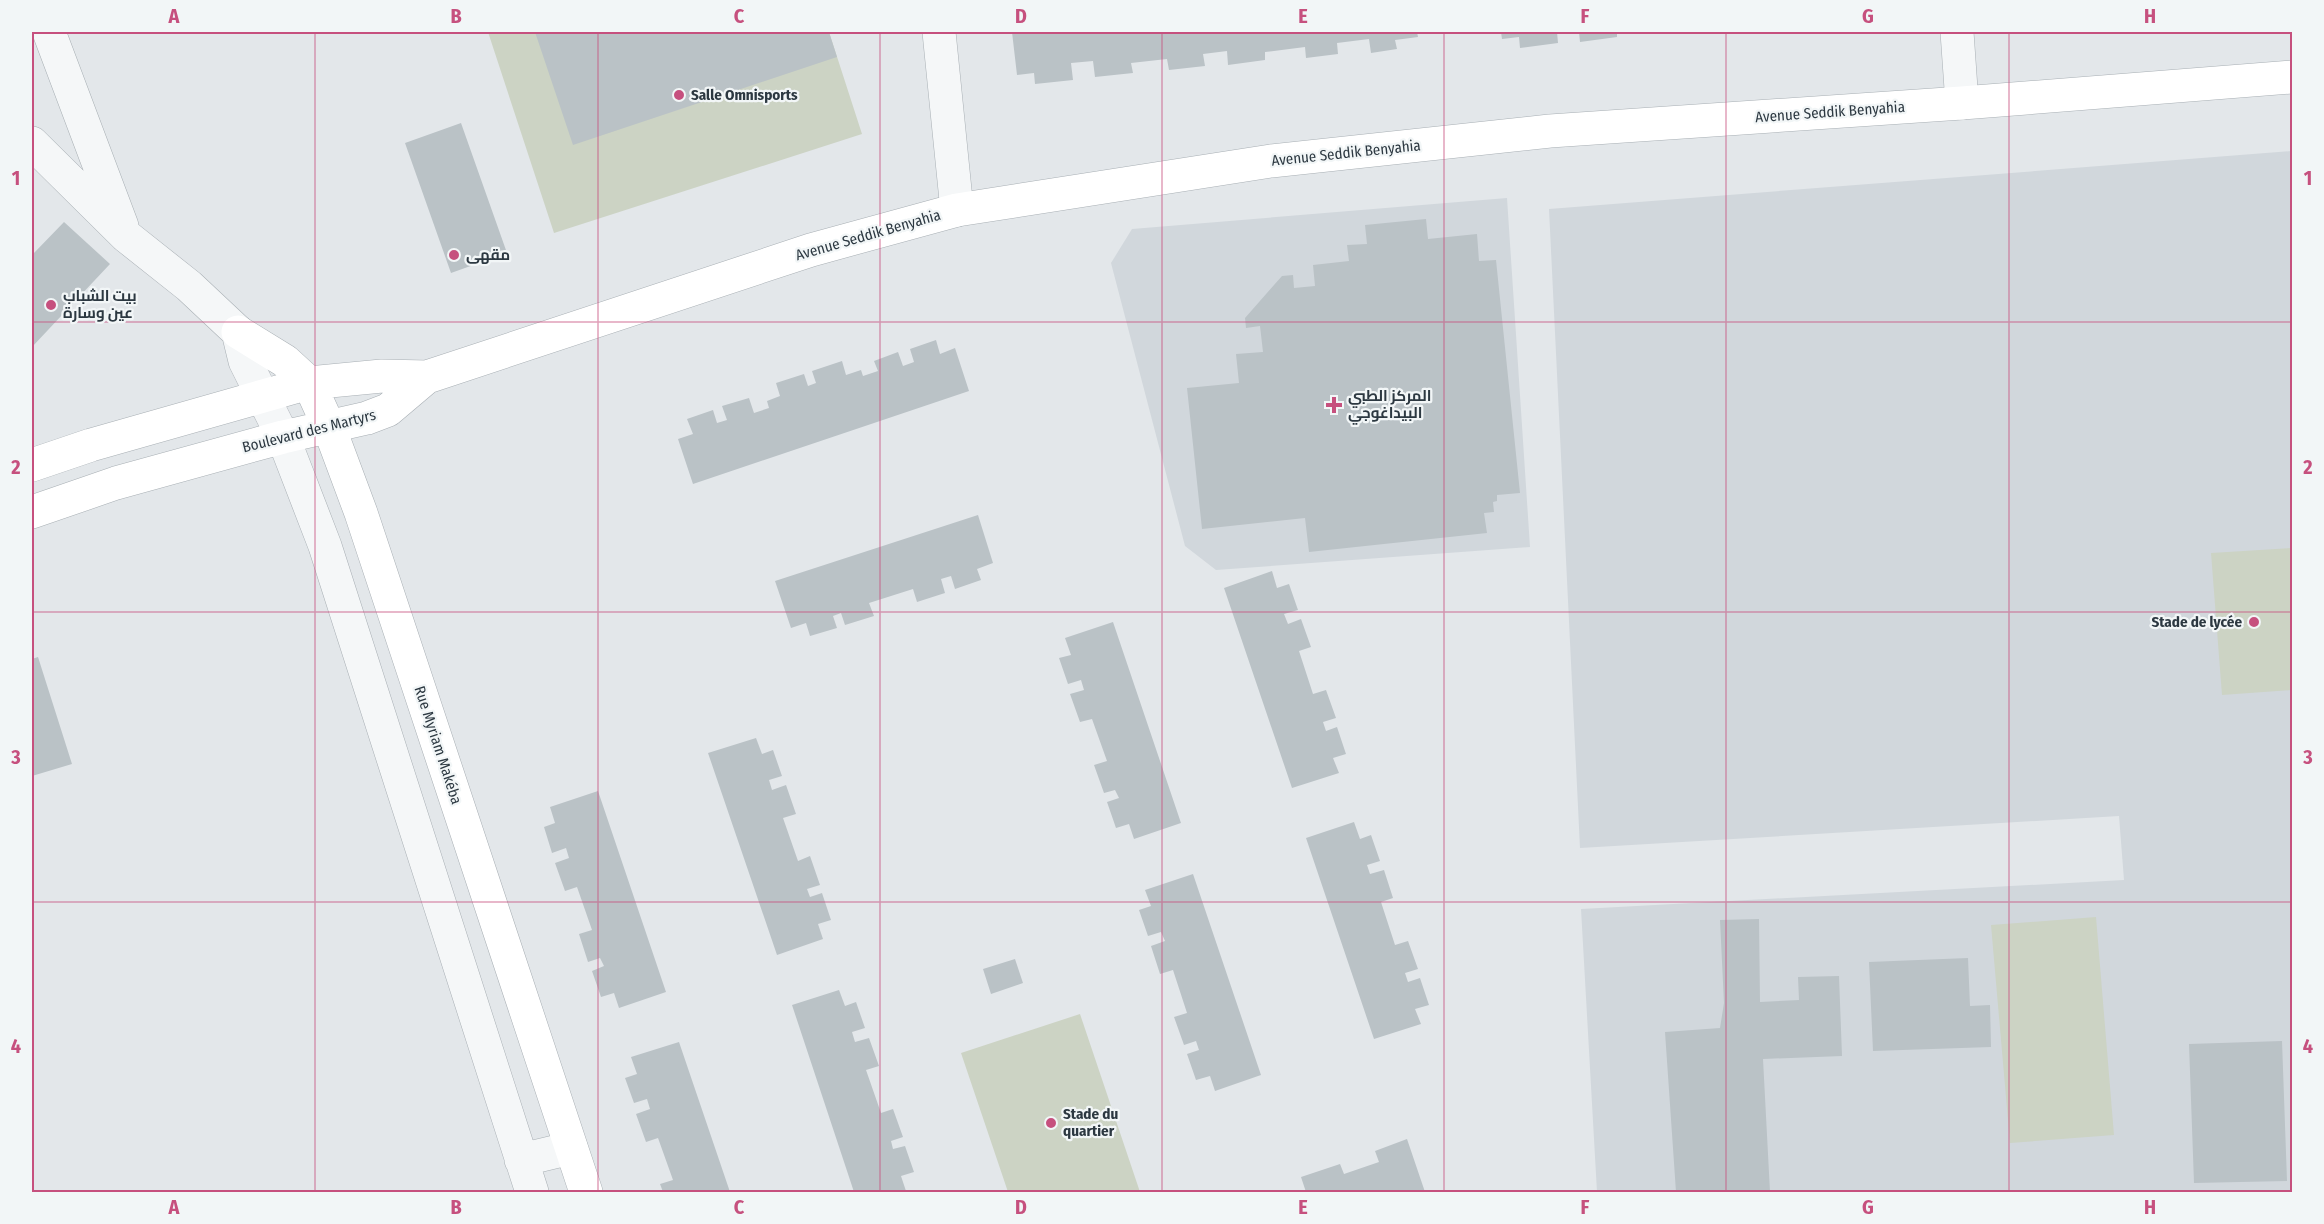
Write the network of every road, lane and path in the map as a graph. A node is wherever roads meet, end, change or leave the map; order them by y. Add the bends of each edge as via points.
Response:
1 (49, 32) edge
2 (939, 32) edge
3 (1957, 32) edge
4 (2292, 77) edge
5 (1962, 103) junction
6 (32, 143) edge
7 (957, 210) junction
8 (126, 236) junction
9 (238, 332) junction
10 (427, 377) junction
11 (309, 383) junction
12 (263, 396) junction
13 (328, 427) junction
14 (283, 437) junction
15 (32, 465) edge
16 (32, 512) edge
17 (571, 1148) junction
18 (521, 1160) junction
19 (532, 1192) edge
20 (586, 1192) edge

1 - 8 street
2 - 7 street
3 - 5 street
4 - 5 street, Avenue Seddik Benyahia
5 - 7 street, Avenue Seddik Benyahia via 1538,132 1271,161
6 - 8 street
7 - 10 street, Avenue Seddik Benyahia via 811,250
8 - 9 street via 189,286
9 - 11 street, Rue Myriam Makéba via 285,361
9 - 12 street via 245,361
10 - 11 street via 382,376
10 - 13 street, Boulevard des Martyrs via 388,410
11 - 12 street
11 - 13 street, Rue Myriam Makéba
12 - 14 street
12 - 15 street
13 - 14 street, Boulevard des Martyrs
13 - 17 street, Rue Myriam Makéba via 361,513
14 - 16 street, Boulevard des Martyrs via 116,483
14 - 18 street via 325,546
17 - 18 street
17 - 20 street, Rue Myriam Makéba
18 - 19 street

